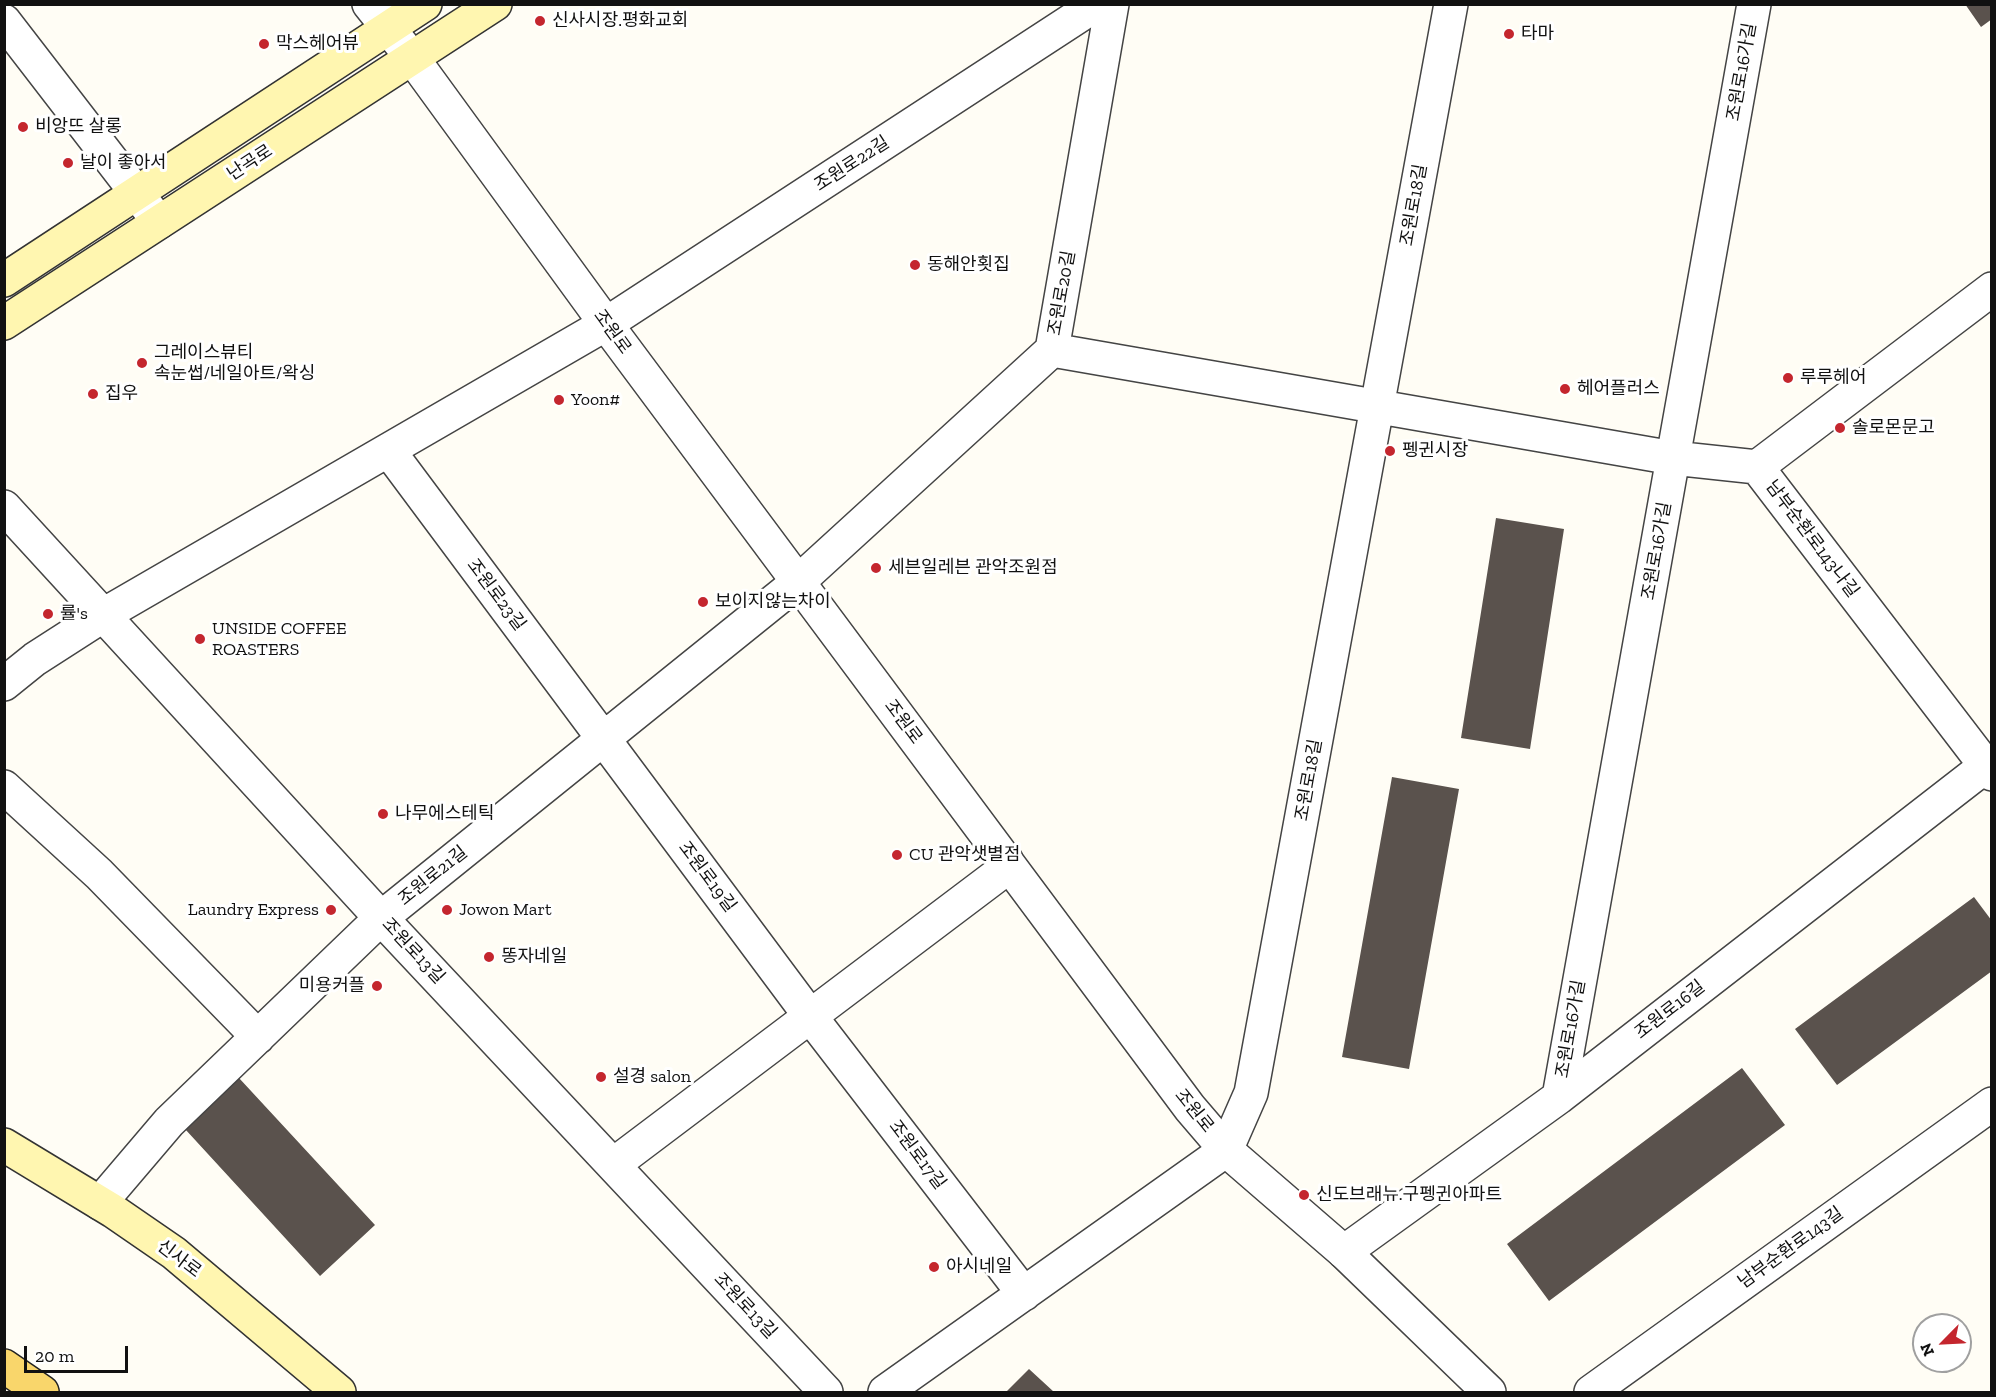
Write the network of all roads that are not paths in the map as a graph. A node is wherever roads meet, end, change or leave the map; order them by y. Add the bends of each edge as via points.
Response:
1 (495, 4) edge
2 (1097, 4) edge
3 (1112, 4) edge
4 (1451, 4) edge
5 (1754, 4) edge
6 (421, 6) edge
7 (379, 17) edge
8 (4, 21) edge
9 (413, 59) junction
10 (136, 192) junction
11 (159, 222) junction
12 (4, 280) edge
13 (1992, 289) edge
14 (4, 323) edge
15 (606, 324) junction
16 (1052, 350) junction
17 (1378, 405) junction
18 (389, 451) junction
19 (1673, 458) junction
20 (1757, 467) junction
21 (4, 507) edge
22 (798, 582) junction
23 (105, 614) junction
24 (4, 684) edge
25 (603, 739) junction
26 (1990, 767) edge
27 (4, 787) edge
28 (1006, 860) junction
29 (381, 918) junction
30 (810, 1016) junction
31 (258, 1037) junction
32 (1559, 1097) junction
33 (1992, 1104) edge
34 (4, 1145) edge
35 (1226, 1150) junction
36 (613, 1165) junction
37 (100, 1203) junction
38 (1344, 1252) junction
39 (1024, 1294) junction
40 (4, 1366) edge
41 (42, 1392) edge
42 (339, 1392) edge
43 (826, 1392) edge
44 (885, 1392) edge
45 (1489, 1392) edge
46 (1590, 1392) edge

1 - 9 main road, 난곡로
2 - 15 street, 조원로22길
3 - 16 street, 조원로20길
4 - 17 street, 조원로18길
5 - 19 street, 조원로16가길
6 - 7 main road, 난곡로
7 - 9 street, 조원로
7 - 10 main road, 난곡로
8 - 10 street
9 - 11 main road, 난곡로
9 - 15 street, 조원로
10 - 11 street
10 - 12 main road, 난곡로
11 - 14 main road, 난곡로
13 - 20 street
15 - 18 street
15 - 22 street, 조원로
16 - 17 street
16 - 22 street, 조원로20길
17 - 19 street, 남부순환로143나길
17 - 35 street, 조원로18길 via 1251,1093
18 - 23 street
18 - 25 street, 조원로23길
19 - 20 street, 남부순환로143나길
19 - 32 street, 조원로16가길
20 - 26 street, 남부순환로143나길
21 - 23 street, 조원로13길
22 - 25 street, 조원로21길
22 - 28 street, 조원로
23 - 24 street
23 - 29 street, 조원로13길
25 - 29 street, 조원로21길
25 - 30 street, 조원로19길
26 - 32 street, 조원로16길
27 - 31 street via 99,874
28 - 30 street via 1000,873
28 - 35 street, 조원로 via 1190,1108
29 - 31 street, 조원로21길
29 - 36 street, 조원로13길
30 - 36 street
30 - 39 street, 조원로17길
31 - 37 street, 조원로21길 via 170,1122
32 - 38 street, 조원로16길
33 - 46 street, 남부순환로143길
34 - 37 main road, 신사로
35 - 38 street, 조원로
35 - 39 street
36 - 43 street, 조원로13길
37 - 42 main road, 신사로 via 174,1253
38 - 45 street, 조원로
39 - 44 street
40 - 41 main road

